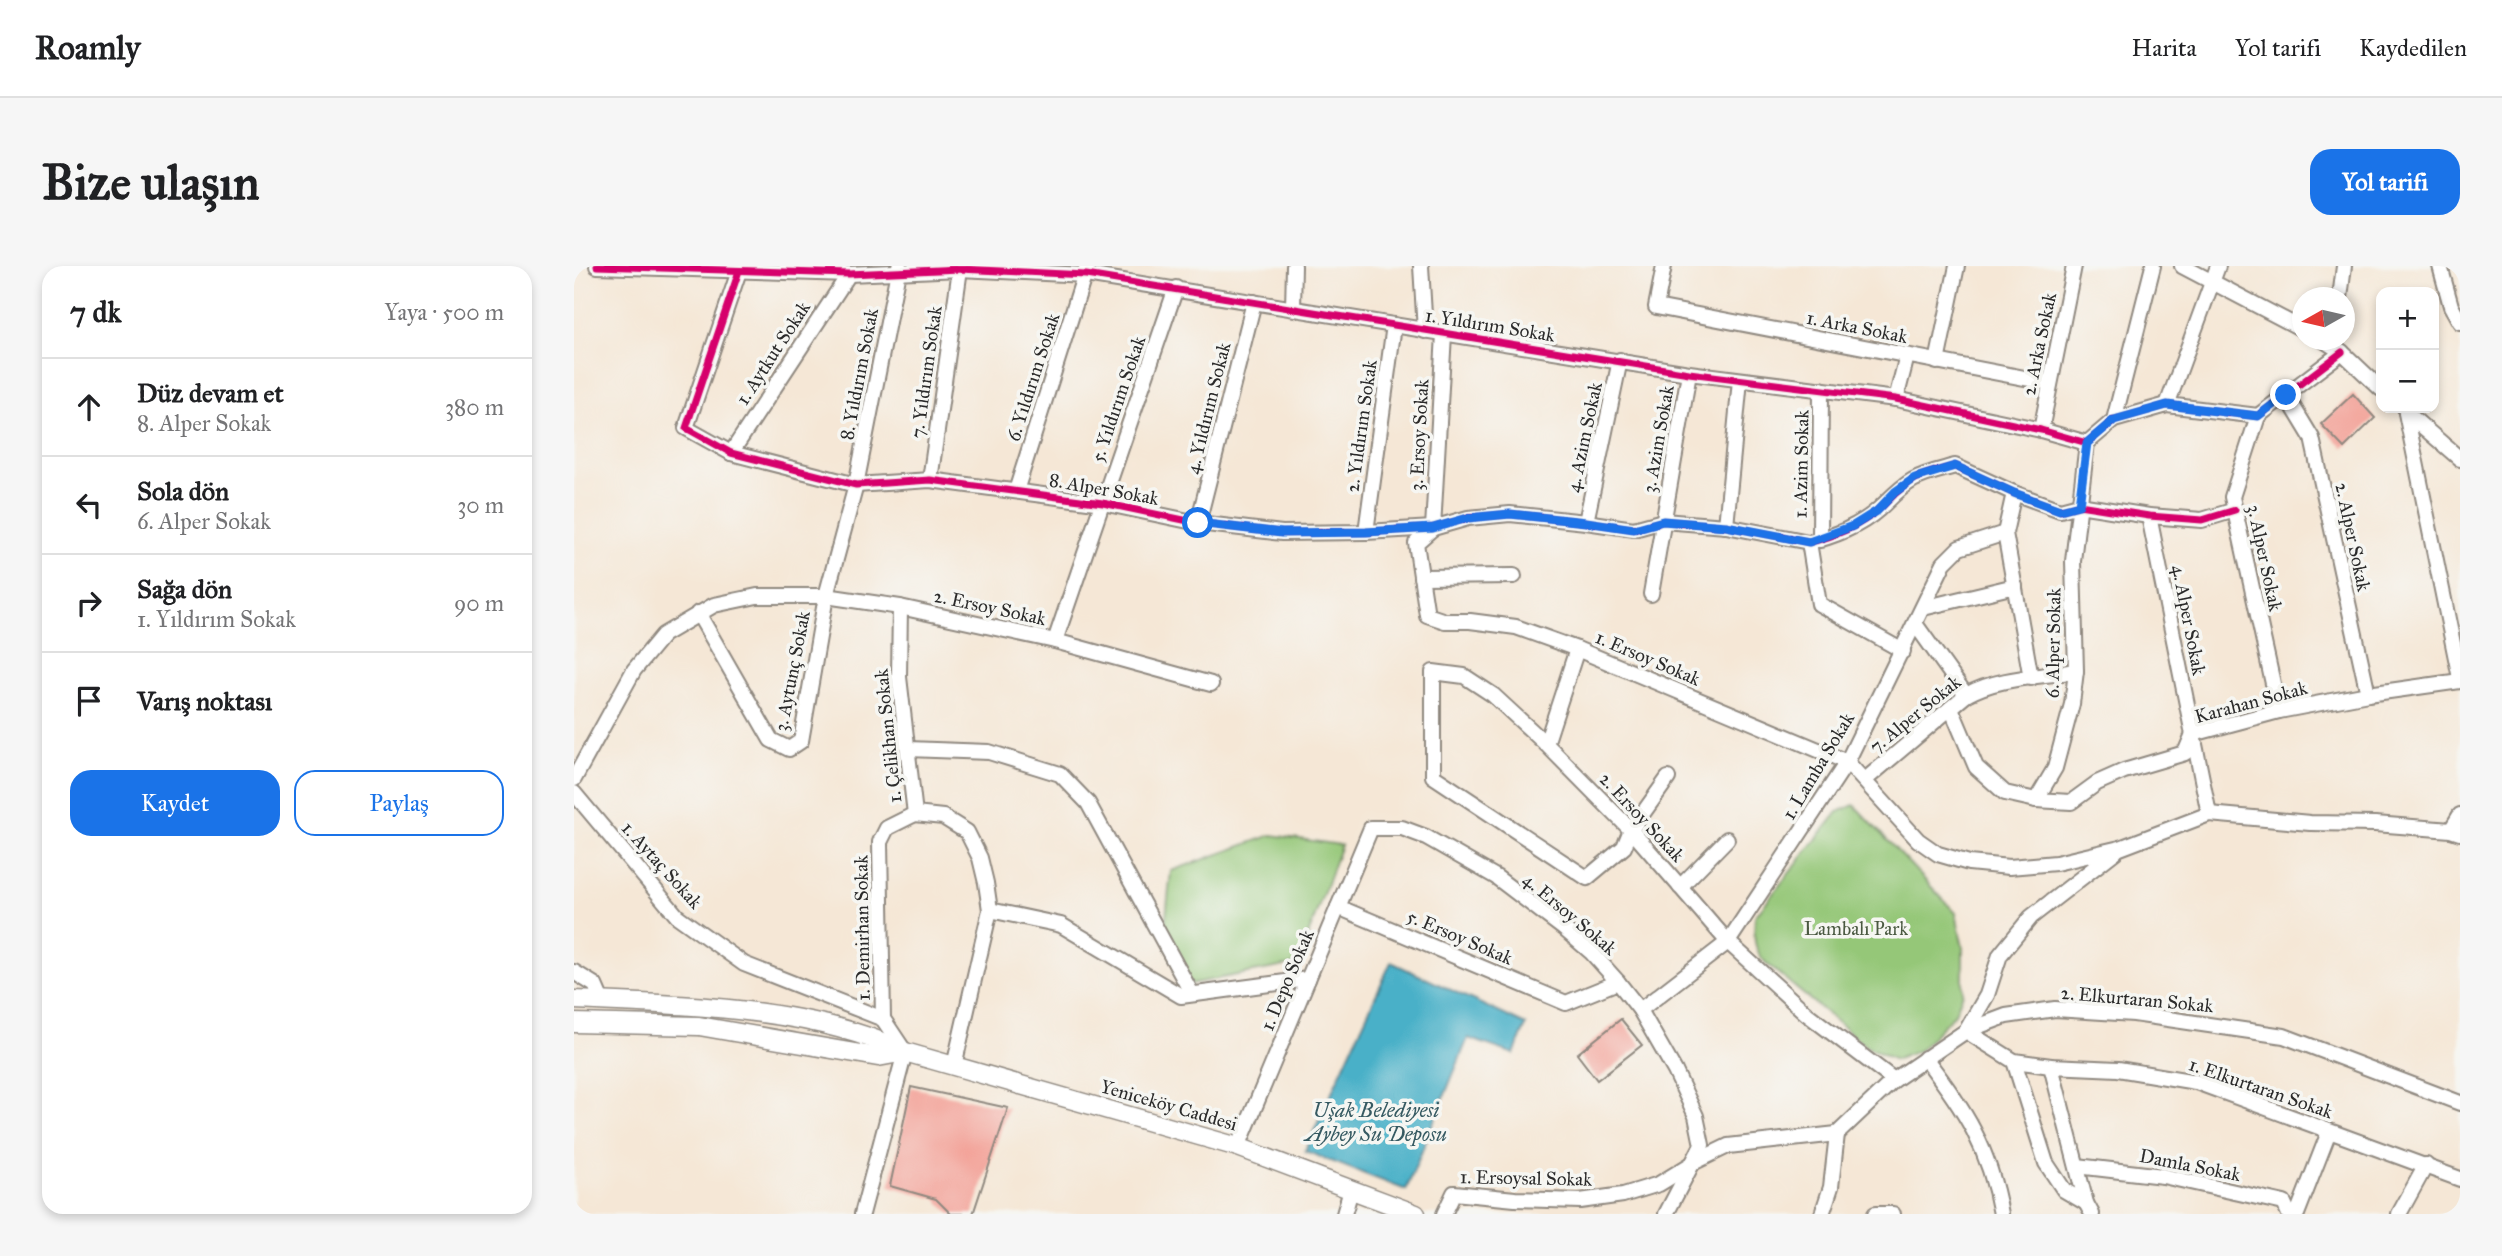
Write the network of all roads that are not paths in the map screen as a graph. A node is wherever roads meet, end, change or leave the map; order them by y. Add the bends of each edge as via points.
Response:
1 (597, 266) edge
2 (1294, 266) edge
3 (1421, 266) edge
4 (1664, 266) edge
5 (1956, 266) edge
6 (2074, 266) edge
7 (2153, 266) edge
8 (2182, 266) edge
9 (2218, 266) edge
10 (2344, 266) edge
11 (2440, 266) edge
12 (899, 269) edge
13 (960, 269) junction
14 (1087, 270) edge
15 (739, 271) junction
16 (849, 274) junction
17 (2213, 281) junction
18 (2341, 287) edge
19 (1176, 288) junction
20 (1254, 302) junction
21 (1293, 308) junction
22 (2460, 322) edge
23 (2292, 324) edge
24 (1394, 325) junction
25 (1424, 331) junction
26 (1444, 334) junction
27 (2327, 350) edge
28 (2339, 350) edge
29 (1907, 356) junction
30 (1620, 360) junction
31 (1937, 362) junction
32 (1689, 373) junction
33 (1740, 380) junction
34 (2050, 383) junction
35 (2376, 384) edge
36 (1821, 389) junction
37 (2286, 395) junction
38 (1896, 399) junction
39 (2167, 405) junction
40 (2405, 413) edge
41 (2407, 413) edge
42 (2258, 416) junction
43 (2114, 420) junction
44 (2041, 430) junction
45 (2087, 443) junction
46 (731, 453) junction
47 (2460, 459) edge
48 (930, 480) junction
49 (856, 485) junction
50 (1016, 491) junction
51 (2014, 493) junction
52 (1103, 503) junction
53 (2079, 505) junction
54 (2235, 510) junction
55 (2149, 516) junction
56 (1663, 521) junction
57 (1586, 522) junction
58 (1198, 523) junction
59 (1726, 526) junction
60 (1433, 528) junction
61 (1366, 532) junction
62 (2005, 533) junction
63 (1814, 541) junction
64 (1514, 576) dead end
65 (1421, 577) junction
66 (2015, 586) junction
67 (1651, 594) dead end
68 (826, 596) junction
69 (900, 607) junction
70 (1923, 608) junction
71 (698, 613) junction
72 (1427, 615) joint
73 (1916, 625) junction
74 (1055, 641) junction
75 (1577, 649) junction
76 (1903, 651) junction
77 (2076, 671) junction
78 (2031, 678) junction
79 (2460, 680) edge
80 (1211, 684) dead end
81 (2368, 694) junction
82 (1966, 695) junction
83 (1951, 708) junction
84 (2279, 711) junction
85 (2193, 734) junction
86 (1546, 744) junction
87 (908, 749) junction
88 (1847, 762) junction
89 (1668, 778) dead end
90 (574, 779) edge
91 (1865, 780) junction
92 (574, 793) edge
93 (2036, 800) junction
94 (915, 814) junction
95 (2208, 814) junction
96 (2460, 815) edge
97 (1371, 828) joint
98 (1631, 830) junction
99 (2456, 832) edge
100 (1727, 839) dead end
101 (2120, 848) junction
102 (1680, 887) junction
103 (1338, 907) junction
104 (990, 911) junction
105 (1728, 942) junction
106 (574, 972) edge
107 (1308, 979) junction
108 (1618, 982) junction
109 (1192, 994) junction
110 (574, 1000) edge
111 (602, 1001) junction
112 (1640, 1010) junction
113 (883, 1019) junction
114 (574, 1023) edge
115 (1966, 1031) junction
116 (905, 1052) junction
117 (1925, 1058) junction
118 (2014, 1061) junction
119 (954, 1066) junction
120 (2051, 1066) junction
121 (1894, 1080) junction
122 (2460, 1103) edge
123 (2329, 1132) junction
124 (1837, 1134) junction
125 (1238, 1147) junction
126 (1695, 1162) junction
127 (2077, 1166) junction
128 (2426, 1166) junction
129 (2460, 1180) edge
130 (1352, 1190) junction
131 (2089, 1208) edge
132 (862, 1214) edge
133 (1344, 1214) edge
134 (1416, 1214) edge
135 (1444, 1214) edge
136 (1666, 1214) edge
137 (1822, 1214) edge
138 (1875, 1214) edge
139 (1893, 1214) edge
140 (2001, 1214) edge
141 (2289, 1214) edge
142 (2297, 1214) edge
143 (2399, 1214) edge

1 - 15 street, 1. Yıldırım Sokak
2 - 21 street
3 - 25 street
4 - 29 street, 1. Arka Sokak via 1656,307
5 - 31 street
6 - 34 street, 2. Arka Sokak
7 - 43 street
8 - 17 street
9 - 17 street
10 - 18 street
11 - 22 street
12 - 13 street, 1. Yıldırım Sokak
12 - 16 street, 1. Yıldırım Sokak
12 - 49 street, 8. Yıldırım Sokak
13 - 14 street, 1. Yıldırım Sokak
13 - 48 street, 7. Yıldırım Sokak
14 - 19 street, 1. Yıldırım Sokak
14 - 50 street, 6. Yıldırım Sokak
15 - 16 street, 1. Yıldırım Sokak
15 - 46 street, 8. Alper Sokak via 685,428
16 - 46 street, 1. Aytkut Sokak
17 - 23 street
17 - 39 street
19 - 20 street, 1. Yıldırım Sokak
19 - 52 street, 5. Yıldırım Sokak
20 - 21 street, 1. Yıldırım Sokak
20 - 58 street, 4. Yıldırım Sokak
21 - 24 street, 1. Yıldırım Sokak
24 - 25 street, 1. Yıldırım Sokak
24 - 61 street, 2. Yıldırım Sokak
25 - 26 street, 1. Yıldırım Sokak
26 - 30 street, 1. Yıldırım Sokak
26 - 60 street, 3. Ersoy Sokak
27 - 37 street
28 - 35 street
29 - 31 street, 1. Arka Sokak
29 - 38 street
30 - 32 street, 1. Yıldırım Sokak
30 - 57 street, 4. Azim Sokak
31 - 34 street, 1. Arka Sokak
32 - 33 street, 1. Yıldırım Sokak
32 - 56 street, 3. Azim Sokak
33 - 36 street, 1. Yıldırım Sokak
33 - 59 street
34 - 44 street, 2. Arka Sokak
36 - 38 street, 1. Yıldırım Sokak
36 - 63 street, 1. Azim Sokak
37 - 42 street
37 - 81 street, 2. Alper Sokak via 2312,438
38 - 44 street, 1. Yıldırım Sokak
39 - 42 street
39 - 43 street
40 - 79 street
41 - 47 street
42 - 54 street, 3. Alper Sokak via 2232,496
43 - 45 street
44 - 45 street, 1. Yıldırım Sokak
45 - 53 street, 6. Alper Sokak
46 - 49 street, 8. Alper Sokak
48 - 49 street, 8. Alper Sokak
48 - 50 street, 8. Alper Sokak
49 - 68 street, 8. Yıldırım Sokak
50 - 52 street, 8. Alper Sokak
51 - 53 street via 2060,510
51 - 62 street
51 - 63 street via 1955,466 1915,478 1861,521
52 - 58 street, 8. Alper Sokak
52 - 74 street, 5. Yıldırım Sokak
53 - 55 street
53 - 77 street, 6. Alper Sokak via 2073,561
54 - 55 street via 2202,520
54 - 84 street, 3. Alper Sokak
55 - 85 street, 4. Alper Sokak
56 - 57 street, 8. Alper Sokak via 1634,529
56 - 59 street, 8. Alper Sokak
56 - 67 street, 3. Azim Sokak
57 - 60 street, 8. Alper Sokak via 1510,514 1468,518
58 - 61 street, 8. Alper Sokak via 1282,533
59 - 63 street, 8. Alper Sokak
60 - 61 street, 8. Alper Sokak
60 - 65 street, 3. Ersoy Sokak via 1416,543
62 - 66 street
62 - 70 street, 1. Lamba Sokak via 1959,548 1944,563
63 - 76 street, 1. Azim Sokak via 1819,604
64 - 65 street
65 - 72 street, 3. Ersoy Sokak
66 - 70 street
66 - 78 street
68 - 69 street, 2. Ersoy Sokak
68 - 71 street, 2. Ersoy Sokak via 757,596
68 - 71 street, 3. Aytunç Sokak via 801,741 789,749 771,740
69 - 74 street, 2. Ersoy Sokak
69 - 87 street, 1. Çelikhan Sokak via 899,677
70 - 73 street, 1. Lamba Sokak
71 - 90 street, 2. Ersoy Sokak via 663,635 634,670
72 - 75 street, 1. Ersoy Sokak via 1445,621 1516,627
73 - 76 street, 1. Lamba Sokak
73 - 82 street
74 - 80 street, 2. Ersoy Sokak
75 - 86 street
75 - 88 street, 1. Ersoy Sokak
76 - 88 street, 1. Lamba Sokak
77 - 78 street, 7. Alper Sokak
77 - 93 street, 6. Alper Sokak via 2073,704 2055,768
78 - 82 street, 7. Alper Sokak
79 - 81 street, Karahan Sokak
81 - 84 street, Karahan Sokak
82 - 83 street, 7. Alper Sokak
83 - 91 street, 7. Alper Sokak
83 - 93 street via 1976,767 2005,793
84 - 85 street, Karahan Sokak
85 - 93 street, Karahan Sokak via 2185,753 2124,771 2071,802
85 - 95 street, 4. Alper Sokak
86 - 98 street, 2. Ersoy Sokak
86 - 98 street, 2. Ersoy Sokak via 1474,682 1433,671 1433,776 1587,878 1624,847
87 - 94 street, 1. Çelikhan Sokak
87 - 109 street via 989,752 1060,774 1088,803
88 - 91 street
88 - 105 street, 1. Lamba Sokak
89 - 98 street
91 - 101 street via 1917,840 1938,855 2009,867 2056,863
92 - 113 street, 1. Aytaç Sokak via 677,916 744,964
94 - 104 street, 1. Çelikhan Sokak via 943,817 967,832 980,858
94 - 113 street, 1. Demirhan Sokak via 887,828 880,842
95 - 99 street
95 - 101 street
96 - 99 street
97 - 103 street, 1. Depo Sokak
97 - 108 street, 4. Ersoy Sokak via 1402,828 1426,837 1496,877 1563,928
98 - 102 street, 2. Ersoy Sokak
100 - 102 street
101 - 115 street via 2031,917 2000,955 1987,995
102 - 105 street, 2. Ersoy Sokak
103 - 107 street, 1. Depo Sokak
103 - 108 street, 5. Ersoy Sokak via 1566,1003
104 - 109 street via 1061,925 1181,996
104 - 119 street, 1. Çelikhan Sokak
105 - 112 street, 1. Lamba Sokak
105 - 121 street, 2. Ersoy Sokak via 1807,1014
106 - 111 street via 595,985
107 - 109 street
107 - 125 street, 1. Depo Sokak
108 - 112 street, 4. Ersoy Sokak
110 - 111 street, Yeniceköy Caddesi
111 - 116 street, Yeniceköy Caddesi via 776,1015 875,1038
112 - 126 street, 4. Ersoy Sokak via 1696,1116 1702,1145
113 - 116 street, 1. Demirhan Sokak
114 - 116 street, Yeniceköy Caddesi via 699,1026 878,1057
115 - 117 street, 2. Elkurtaran Sokak
115 - 118 street, 1. Elkurtaran Sokak
115 - 122 street, 2. Elkurtaran Sokak via 2006,1016 2055,1009 2235,1027 2284,1036
116 - 119 street, Yeniceköy Caddesi
116 - 132 street
117 - 121 street, 2. Elkurtaran Sokak
117 - 140 street via 1972,1125 1989,1160
118 - 120 street, 1. Elkurtaran Sokak
118 - 131 street via 2046,1163 2064,1190
119 - 125 street, Yeniceköy Caddesi
120 - 123 street, 1. Elkurtaran Sokak via 2118,1069 2196,1082
120 - 127 street
121 - 124 street, 2. Elkurtaran Sokak
123 - 128 street, 1. Elkurtaran Sokak
123 - 142 street
124 - 126 street via 1728,1146
124 - 137 street
125 - 130 street, Yeniceköy Caddesi
126 - 135 street, 1. Ersoysal Sokak via 1658,1184 1580,1201 1454,1193
126 - 136 street, 4. Ersoy Sokak
127 - 131 street
127 - 141 street, Damla Sokak via 2163,1176 2284,1203
128 - 129 street, 1. Elkurtaran Sokak
128 - 143 street
130 - 133 street
130 - 134 street, Yeniceköy Caddesi
138 - 139 street

